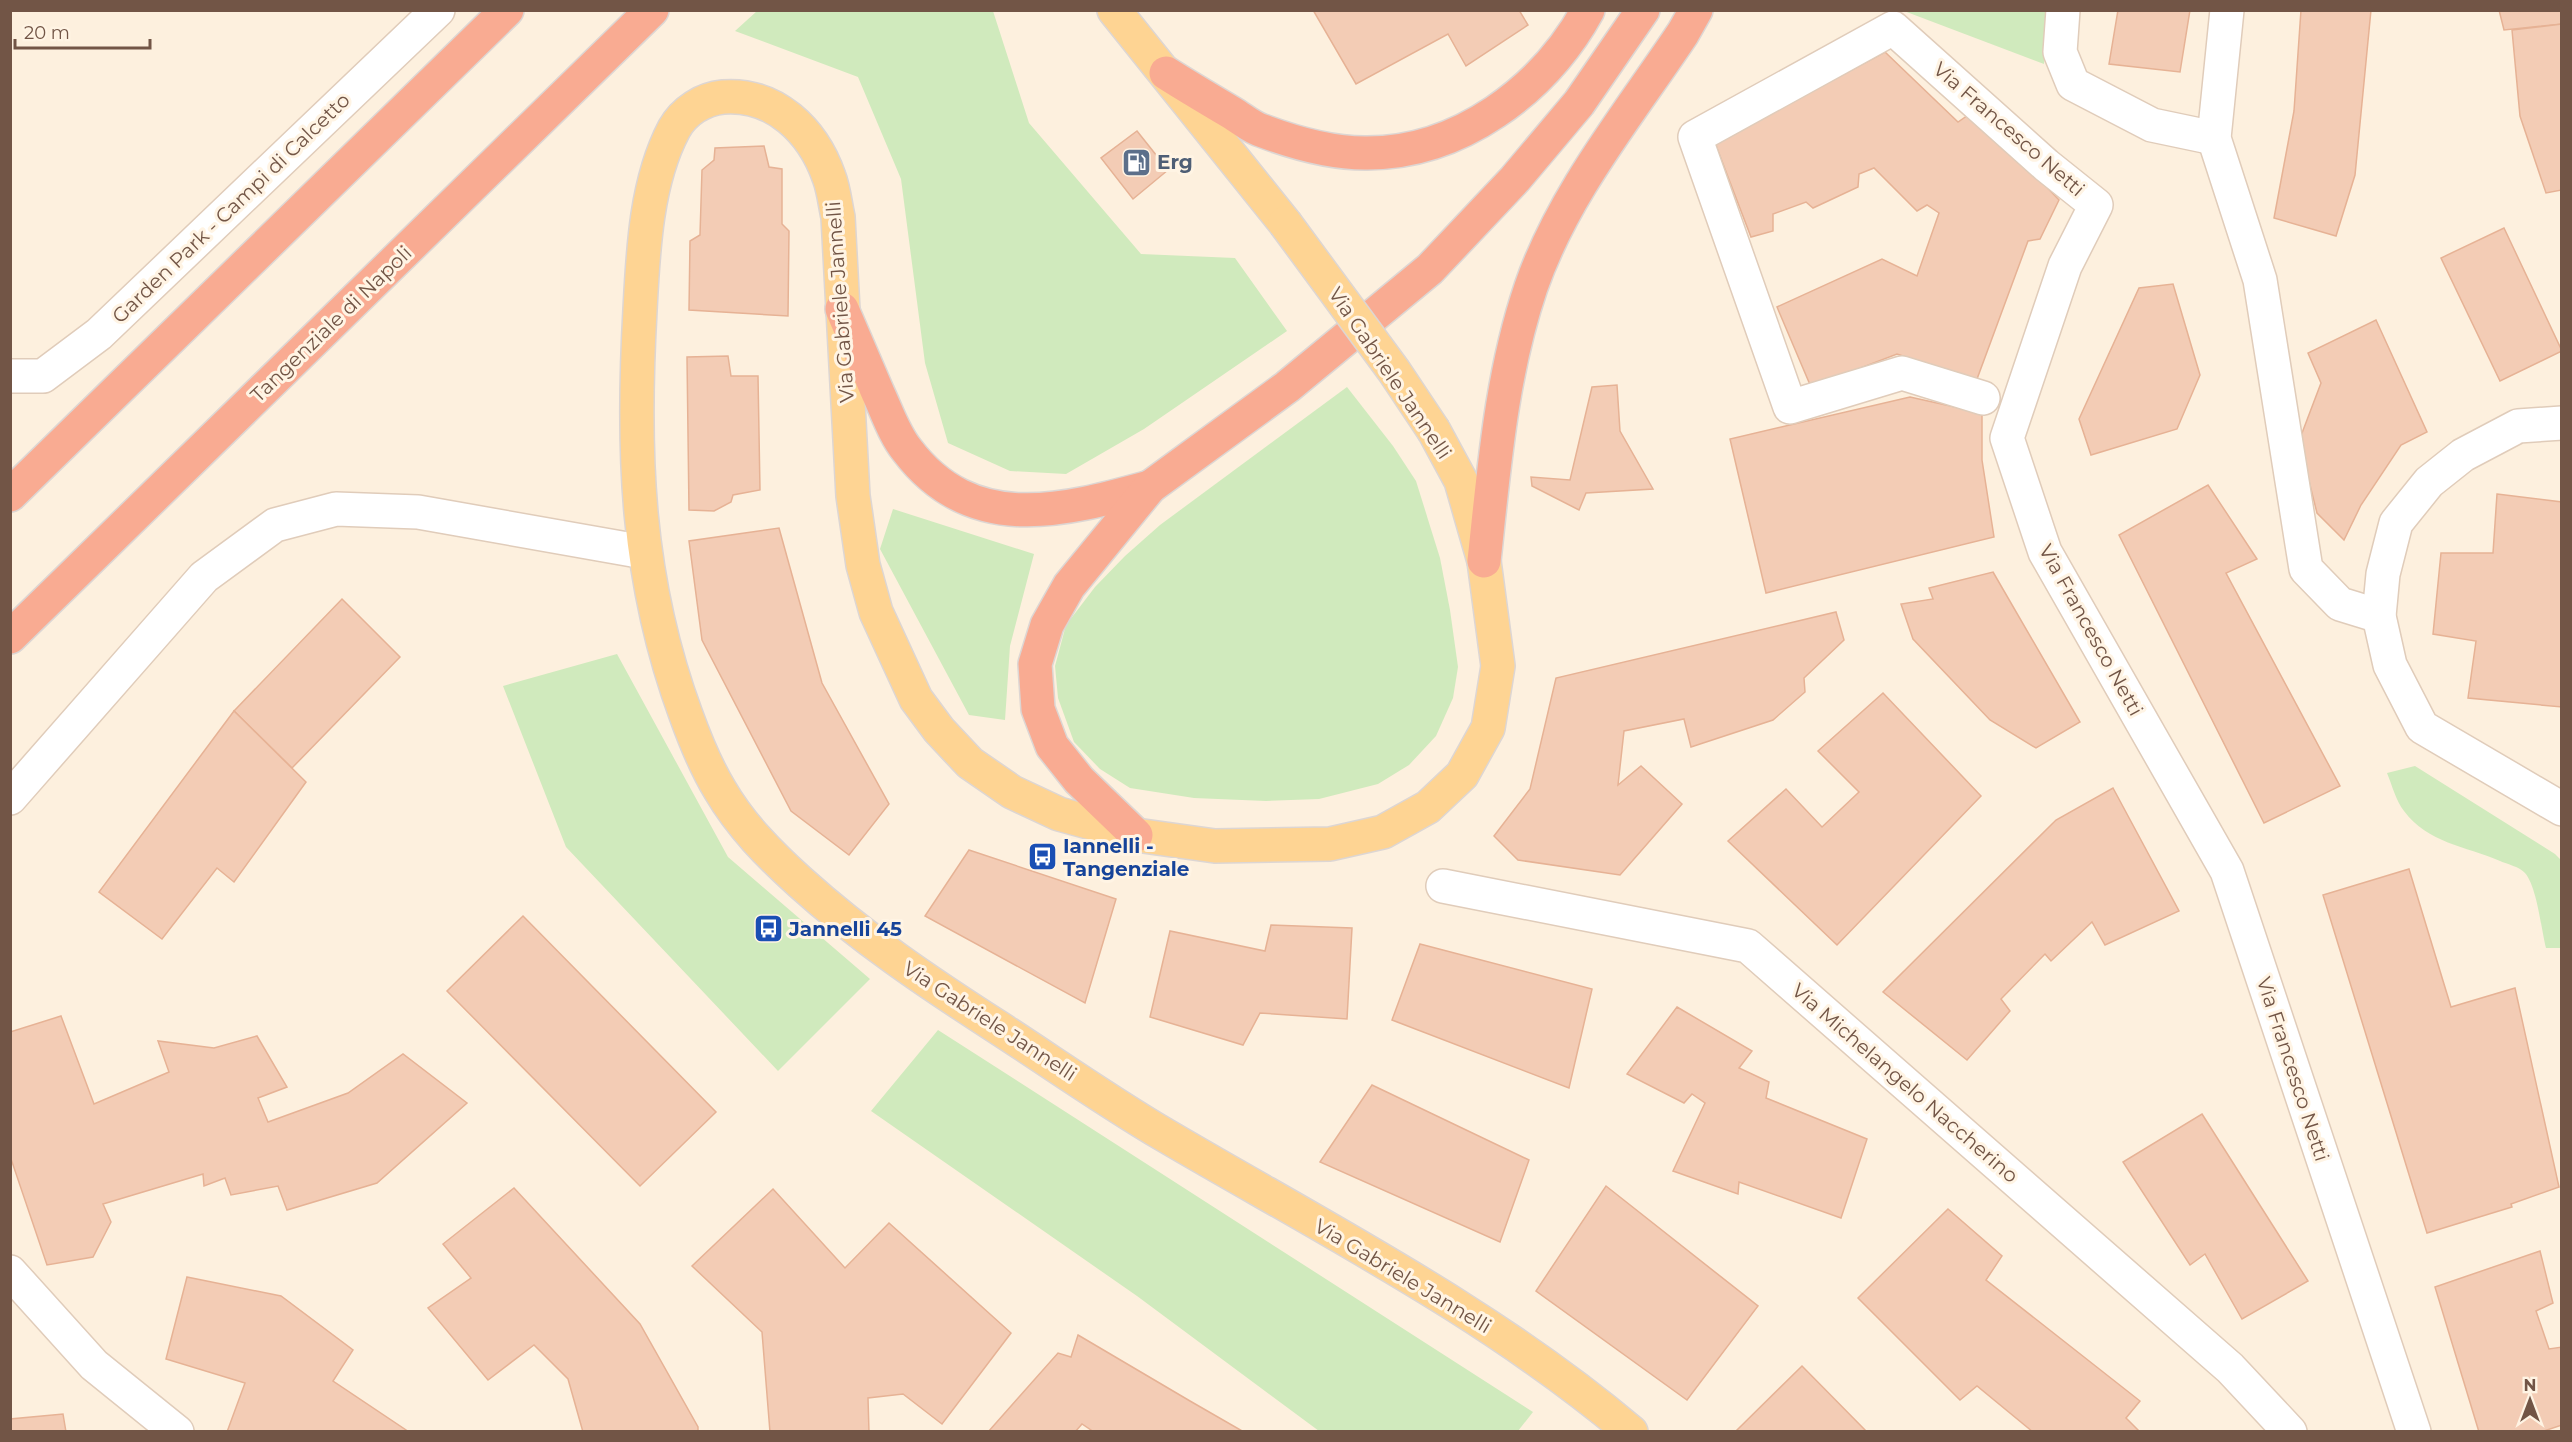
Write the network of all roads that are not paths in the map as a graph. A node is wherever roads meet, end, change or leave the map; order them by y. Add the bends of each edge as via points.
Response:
1 (438, 10) edge
2 (507, 10) edge
3 (652, 10) edge
4 (1114, 10) edge
5 (1588, 10) edge
6 (1643, 10) edge
7 (1696, 10) edge
8 (2063, 10) edge
9 (2227, 10) edge
10 (1166, 73) junction
11 (2214, 138) junction
12 (842, 309) junction
13 (10, 376) edge
14 (1983, 398) dead end
15 (2562, 423) edge
16 (1150, 487) junction
17 (10, 495) edge
18 (644, 552) junction
19 (1484, 561) junction
20 (2379, 616) junction
21 (10, 638) edge
22 (10, 798) edge
23 (2562, 809) edge
24 (1136, 835) junction
25 (1443, 886) dead end
26 (10, 1272) edge
27 (23, 1305) edge
28 (177, 1431) edge
29 (1631, 1431) edge
30 (2290, 1431) edge
31 (2414, 1431) edge

1 - 13 street, Garden Park - Campi di Calcetto via 99,334 43,376
2 - 17 highway
3 - 21 highway, Tangenziale di Napoli
4 - 10 main road, Via Gabriele Jannelli
5 - 10 highway via 1538,79 1481,122 1422,147 1365,153 1309,145 1261,131
6 - 16 highway via 1578,103 1515,179 1430,269 1287,387
7 - 19 highway via 1582,184 1555,232 1532,286 1512,352
8 - 11 street via 2060,52 2073,84 2152,125
9 - 11 street
10 - 19 main road, Via Gabriele Jannelli, bridge via 1284,222 1434,431 1461,481
11 - 20 street via 2260,280 2306,569 2340,604
12 - 16 highway via 906,449 929,475 958,494 998,509 1037,511 1082,505
12 - 18 main road, Via Gabriele Jannelli via 838,217 831,181 819,152 800,126 775,107 743,96 715,98 694,107 678,122 667,143 653,191 642,262 636,458
12 - 24 main road, Via Gabriele Jannelli via 853,496 862,565 876,612 916,699 970,763 1012,792 1059,814
14 - 31 street, Via Francesco Netti via 1902,373 1790,407 1695,137 1893,28 2096,205 2065,266 2007,438 2045,552 2227,871
15 - 20 street via 2518,426 2463,455 2429,482 2397,523 2383,574
16 - 24 highway via 1069,586 1047,625 1035,664 1038,709 1052,746 1079,780
18 - 22 street via 418,512 336,509 275,525 204,577
18 - 29 main road, Via Gabriele Jannelli via 667,663 720,790 762,848 833,912 913,973 1148,1124 1505,1338
19 - 24 main road, Via Gabriele Jannelli via 1498,666 1488,728 1462,775 1428,807 1383,832 1330,844 1215,846
20 - 23 street via 2390,665 2422,727
25 - 30 street, Via Michelangelo Naccherino via 1748,946 2230,1368
26 - 27 street
27 - 28 street

